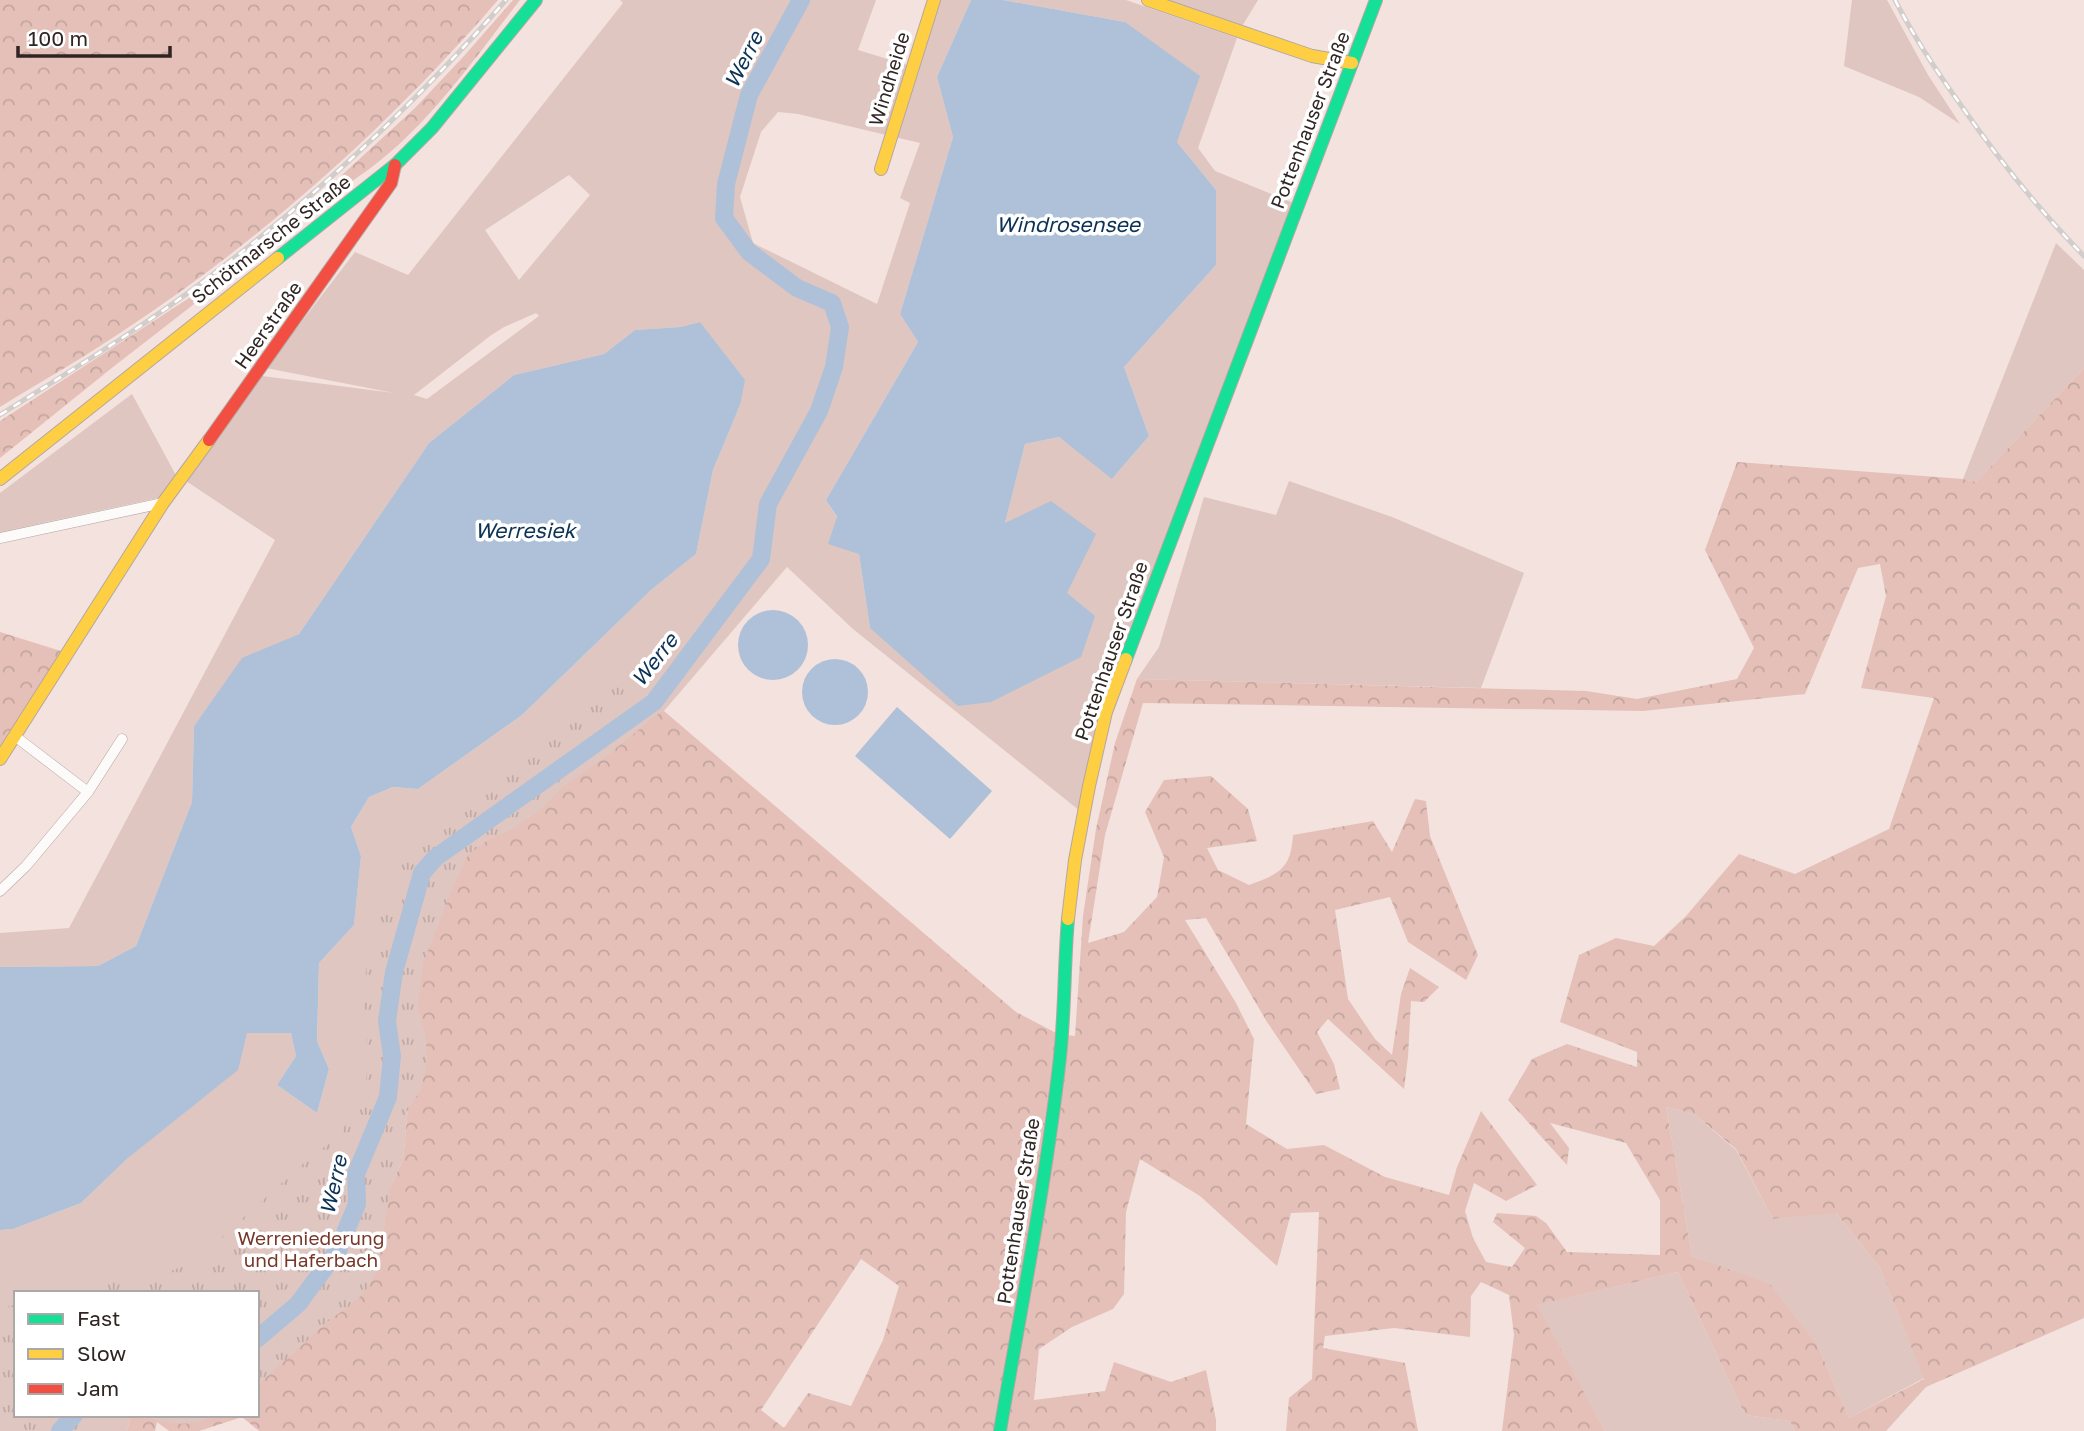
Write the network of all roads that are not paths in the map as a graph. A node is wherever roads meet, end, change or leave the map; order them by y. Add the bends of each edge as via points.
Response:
1 (536, 0) edge
2 (934, 0) edge
3 (1148, 0) edge
4 (1376, 0) edge
5 (1352, 63) junction
6 (395, 165) junction
7 (881, 169) dead end
8 (0, 479) edge
9 (163, 503) junction
10 (0, 538) edge
11 (16, 737) junction
12 (122, 739) dead end
13 (0, 759) edge
14 (88, 792) junction
15 (0, 891) edge
16 (1000, 1431) edge

1 - 6 street, Schötmarsche Straße via 432,128
2 - 7 street, Windheide
3 - 5 street via 1312,56
4 - 5 street, Pottenhauser Straße
5 - 16 street, Pottenhauser Straße via 1106,712 1077,839 1053,1118
6 - 8 street, Schötmarsche Straße
6 - 9 street, Heerstraße via 391,183 377,204
9 - 10 street
9 - 11 street, Heerstraße
11 - 13 street, Heerstraße
11 - 14 street
12 - 14 street
14 - 15 street

